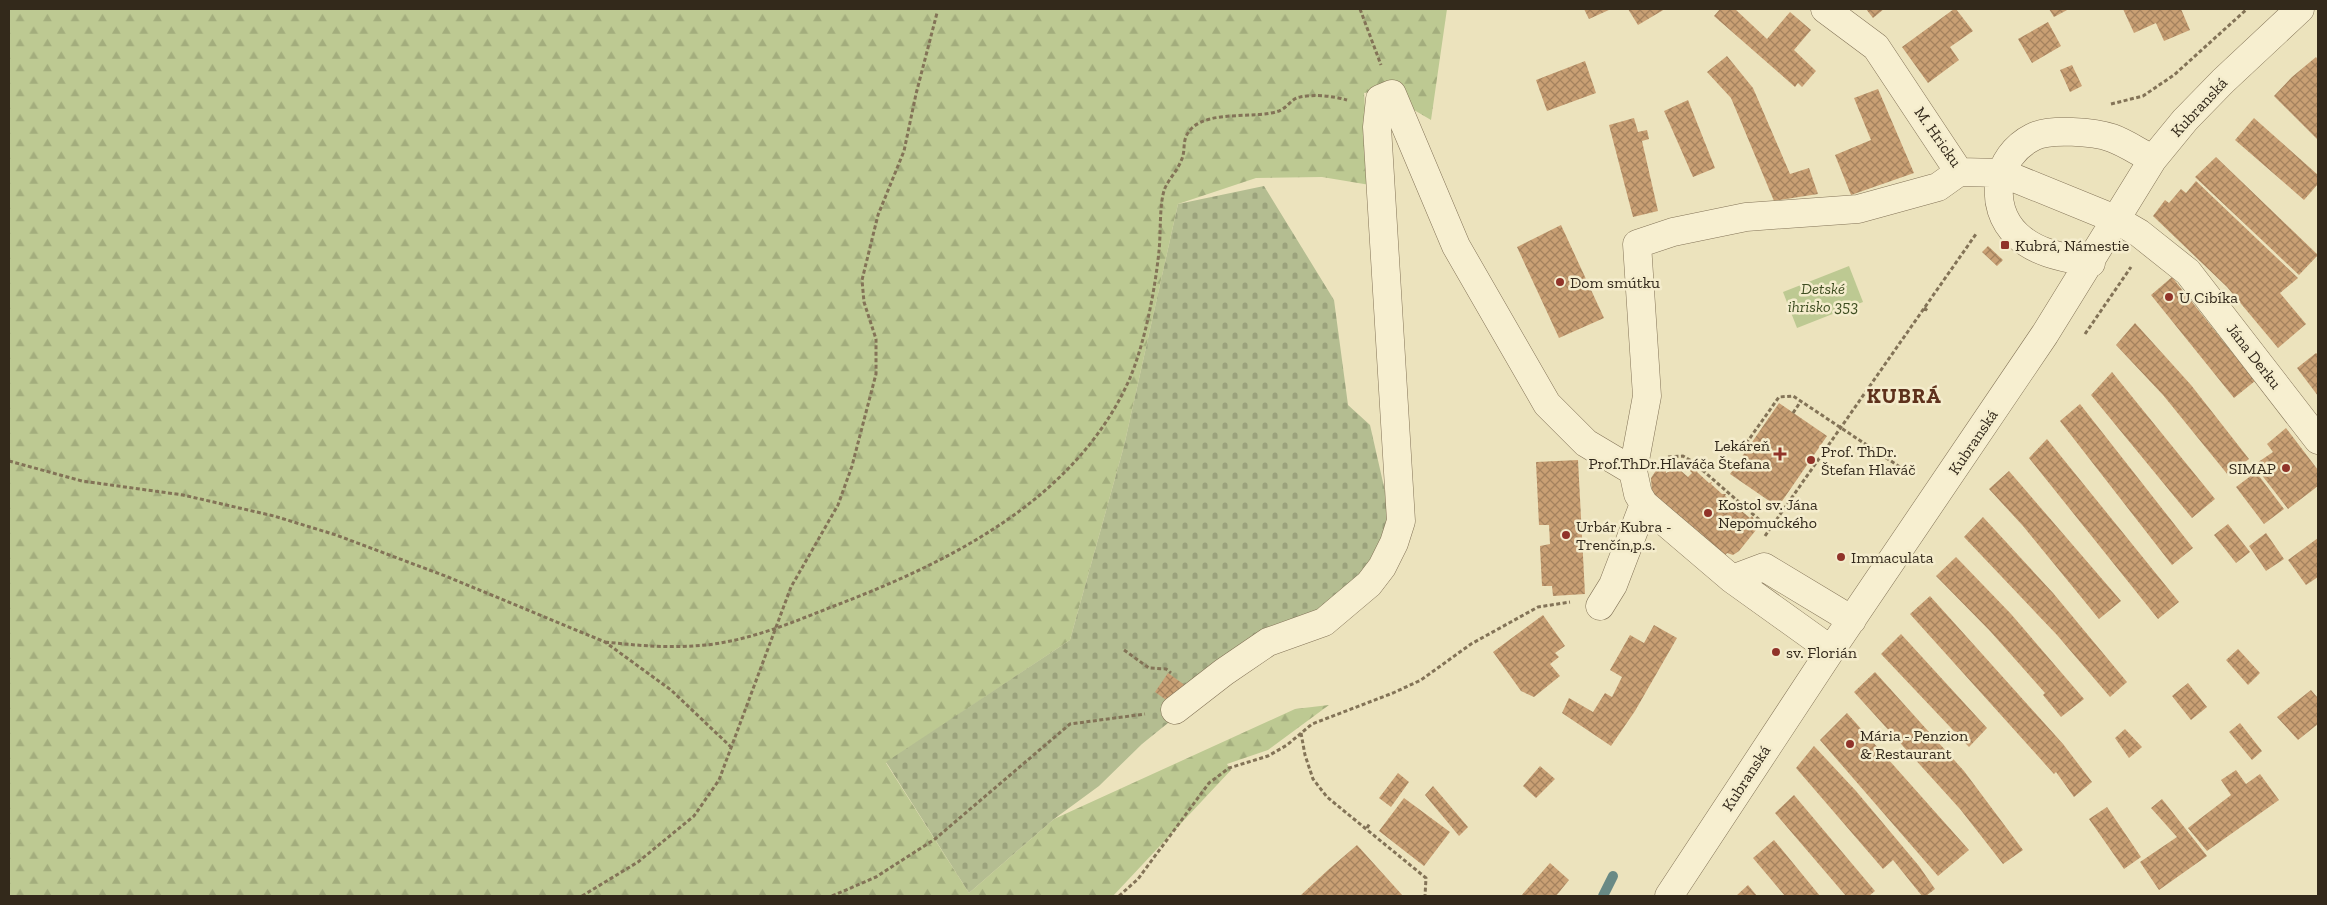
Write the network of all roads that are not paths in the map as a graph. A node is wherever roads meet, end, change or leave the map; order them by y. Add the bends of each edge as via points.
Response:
1 (1825, 9) edge
2 (2300, 9) edge
3 (2153, 159) junction
4 (1960, 172) junction
5 (2002, 173) junction
6 (2115, 219) junction
7 (2091, 263) junction
8 (2318, 440) edge
9 (1633, 472) junction
10 (1644, 504) junction
11 (1732, 579) junction
12 (1600, 606) road end
13 (1852, 620) junction
14 (1831, 650) junction
15 (1175, 710) road end
16 (1669, 896) edge

1 - 4 street, M. Hricku via 1876,47
2 - 3 street, Kubranská via 2222,81
3 - 5 street via 2112,138 2074,131 2034,136 2012,152
3 - 6 street, Kubranská
4 - 5 street, M. Hricku
4 - 9 street via 1938,187 1858,209 1746,216 1673,232 1637,244 1647,396
5 - 6 street, M. Hricku
5 - 7 street via 1998,194 2001,213 2018,236 2049,254
6 - 7 street, Kubranská
6 - 8 street, Jána Derku via 2139,233 2188,272
7 - 13 street, Kubranská
9 - 10 street
9 - 15 street via 1586,443 1547,404 1456,246 1386,96 1378,128 1401,521 1382,567 1369,584 1324,622 1268,642
10 - 11 street
10 - 12 street via 1613,585
11 - 13 street via 1764,567
11 - 14 street
13 - 14 street, Kubranská
14 - 16 street, Kubranská

